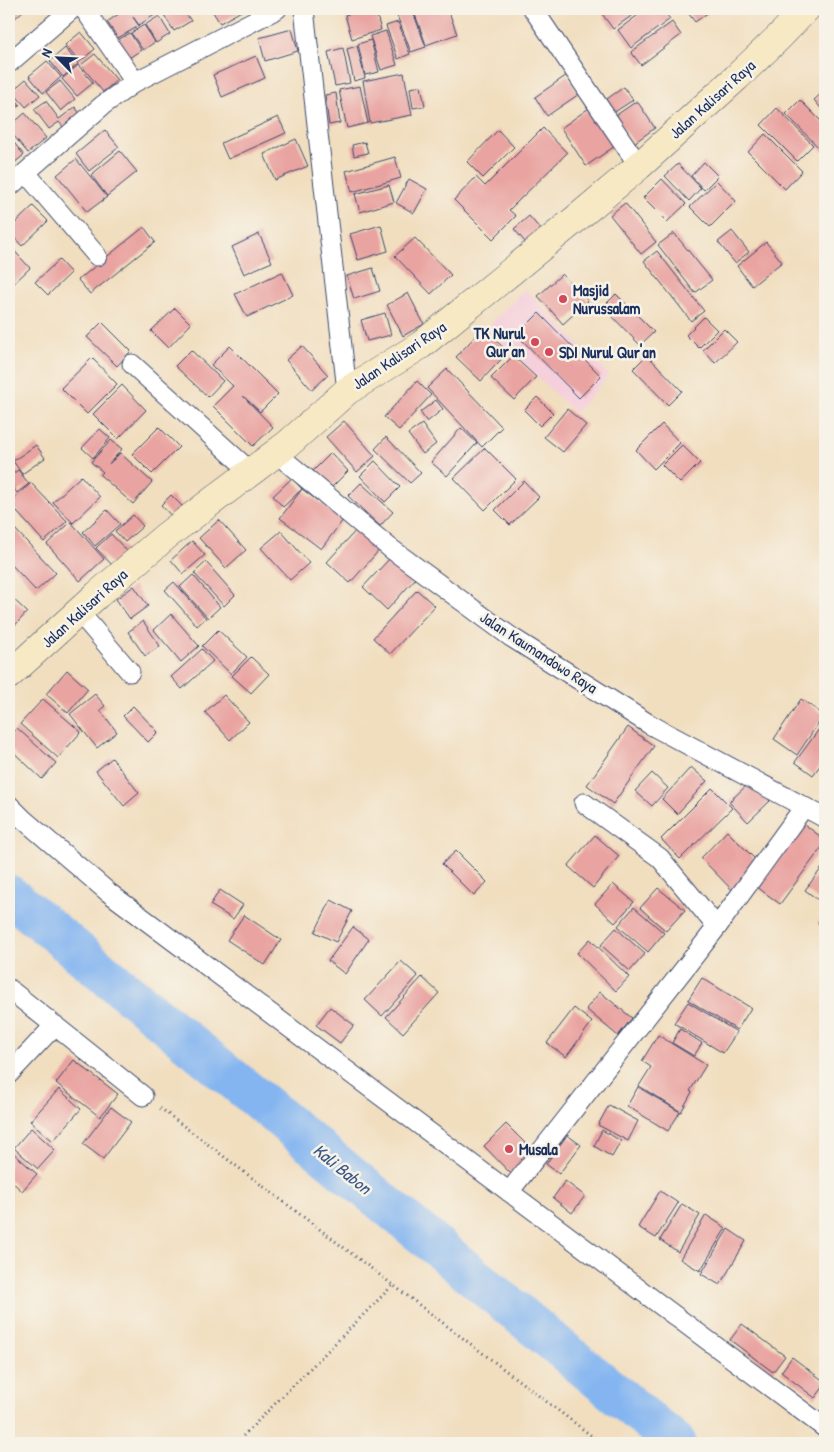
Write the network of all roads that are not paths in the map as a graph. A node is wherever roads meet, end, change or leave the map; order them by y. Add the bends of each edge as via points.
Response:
1 (72, 9) edge
2 (84, 9) edge
3 (277, 9) edge
4 (304, 9) edge
5 (533, 9) edge
6 (806, 9) edge
7 (9, 62) edge
8 (135, 82) junction
9 (639, 166) junction
10 (26, 173) junction
11 (9, 187) edge
12 (97, 256) dead end
13 (132, 364) dead end
14 (348, 391) junction
15 (276, 453) junction
16 (251, 472) junction
17 (79, 612) junction
18 (130, 672) dead end
19 (9, 675) edge
20 (584, 803) dead end
21 (9, 805) edge
22 (804, 807) junction
23 (825, 818) edge
24 (717, 927) junction
25 (9, 988) edge
26 (55, 1025) junction
27 (9, 1074) edge
28 (143, 1096) road end
29 (509, 1192) junction
30 (825, 1428) edge

1 - 7 street
2 - 8 street
3 - 8 street
4 - 14 street
5 - 9 street
6 - 9 street, Jalan Kalisari Raya
8 - 10 street via 103,105
9 - 14 street, Jalan Kalisari Raya via 420,345
10 - 11 street
10 - 12 street
13 - 16 street
14 - 15 street, Jalan Kalisari Raya
15 - 16 street, Jalan Kalisari Raya
15 - 22 street, Jalan Kaumandowo Raya via 390,548 512,637 649,724
16 - 17 street, Jalan Kalisari Raya via 166,536
17 - 18 street
17 - 19 street, Jalan Kalisari Raya
20 - 24 street via 660,858
21 - 29 street via 108,892
22 - 23 street, Jalan Kaumandowo Raya
22 - 24 street
24 - 29 street
25 - 26 street
26 - 27 street
26 - 28 street
29 - 30 street

